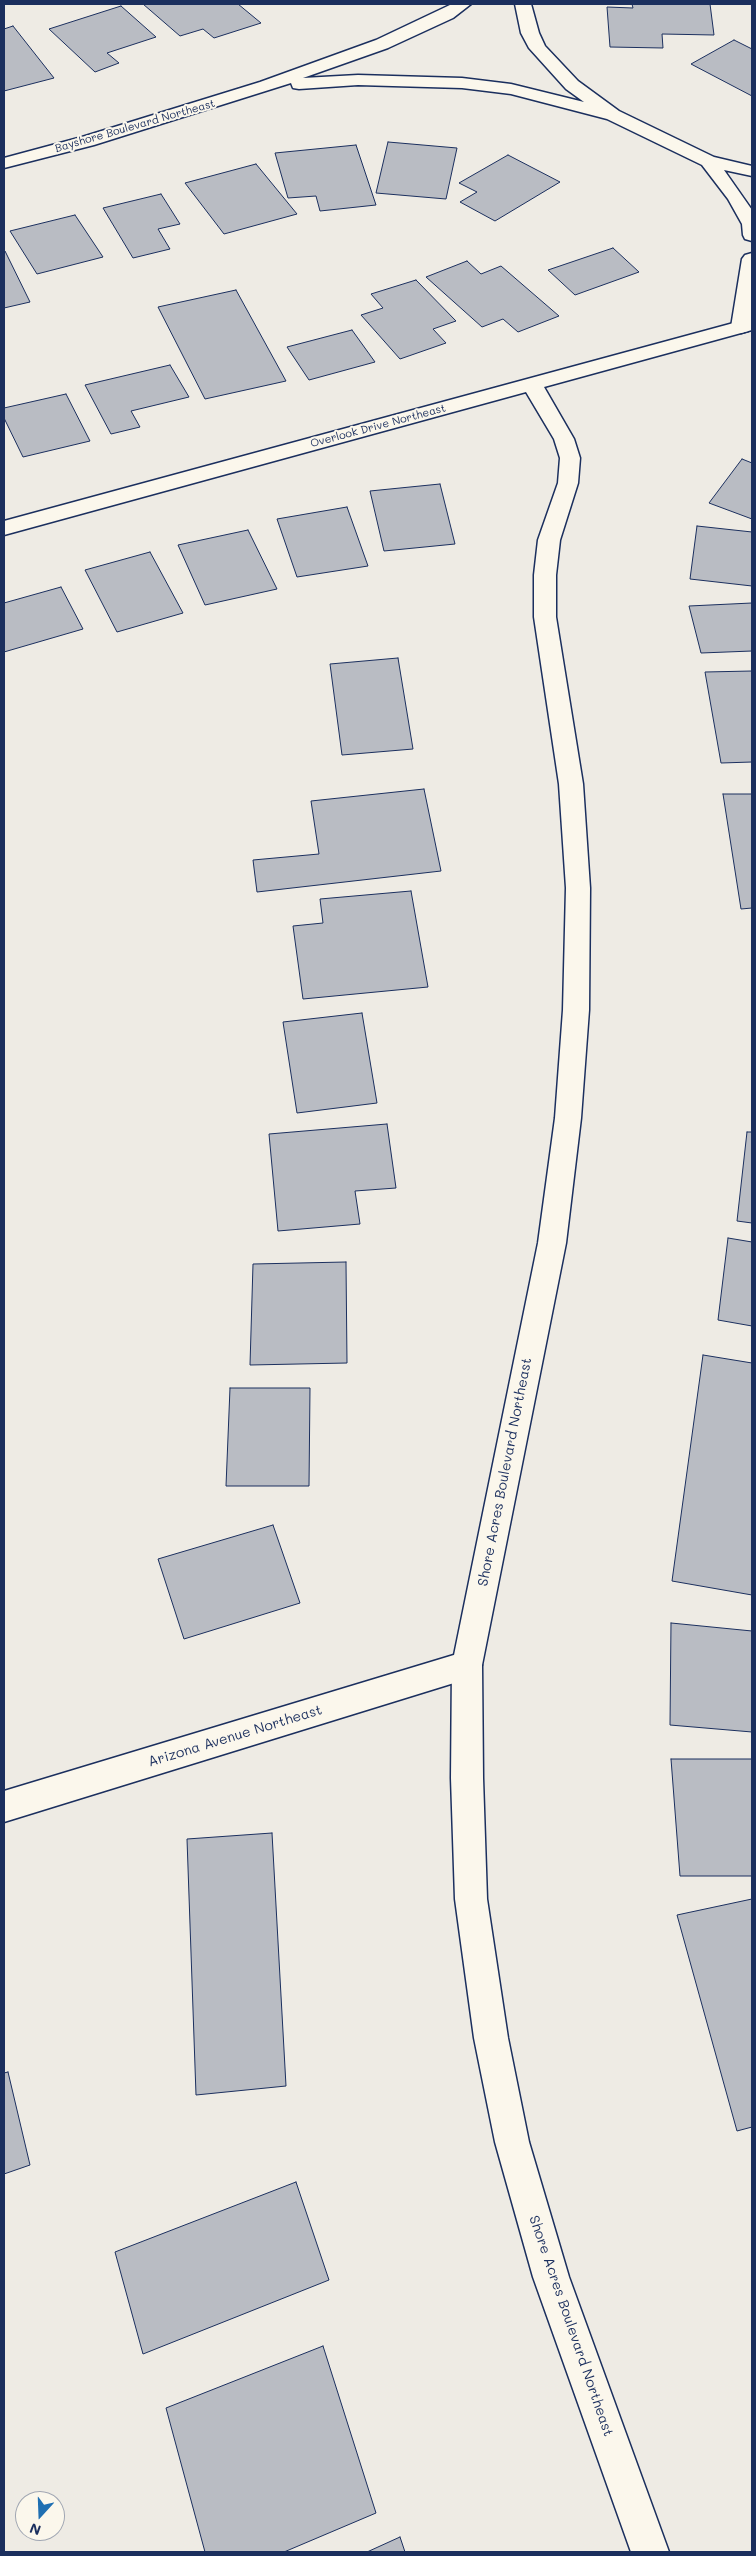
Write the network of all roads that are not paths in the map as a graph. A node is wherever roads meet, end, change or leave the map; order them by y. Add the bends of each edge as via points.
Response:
1 (429, 4) edge
2 (463, 4) edge
3 (523, 4) edge
4 (447, 14) junction
5 (266, 86) junction
6 (613, 115) junction
7 (708, 161) junction
8 (4, 163) edge
9 (752, 171) edge
10 (752, 236) edge
11 (752, 259) edge
12 (747, 325) edge
13 (532, 384) junction
14 (4, 528) edge
15 (467, 1665) junction
16 (4, 1807) edge
17 (650, 2552) edge

1 - 4 street
2 - 4 street, Bayshore Boulevard Northeast
3 - 6 street, Bayshore Boulevard Northeast via 530,33 538,48 572,85
4 - 5 street, Bayshore Boulevard Northeast via 382,44
5 - 6 street, Bayshore Boulevard Northeast via 358,80 462,83 511,89
5 - 8 street, Bayshore Boulevard Northeast
6 - 7 street, Bayshore Boulevard Northeast
7 - 9 street, Bayshore Boulevard Northeast
7 - 10 street, Bayshore Boulevard Northeast via 736,198 751,224
11 - 12 street
12 - 13 street, Overlook Drive Northeast
13 - 14 street, Overlook Drive Northeast
13 - 15 street, Shore Acres Boulevard Northeast via 564,439 570,458 568,483 549,540 544,617 572,794 578,888 576,1010 568,1118 552,1243
15 - 16 street, Arizona Avenue Northeast
15 - 17 street, Shore Acres Boulevard Northeast via 471,1899 491,2038 512,2142 551,2277

